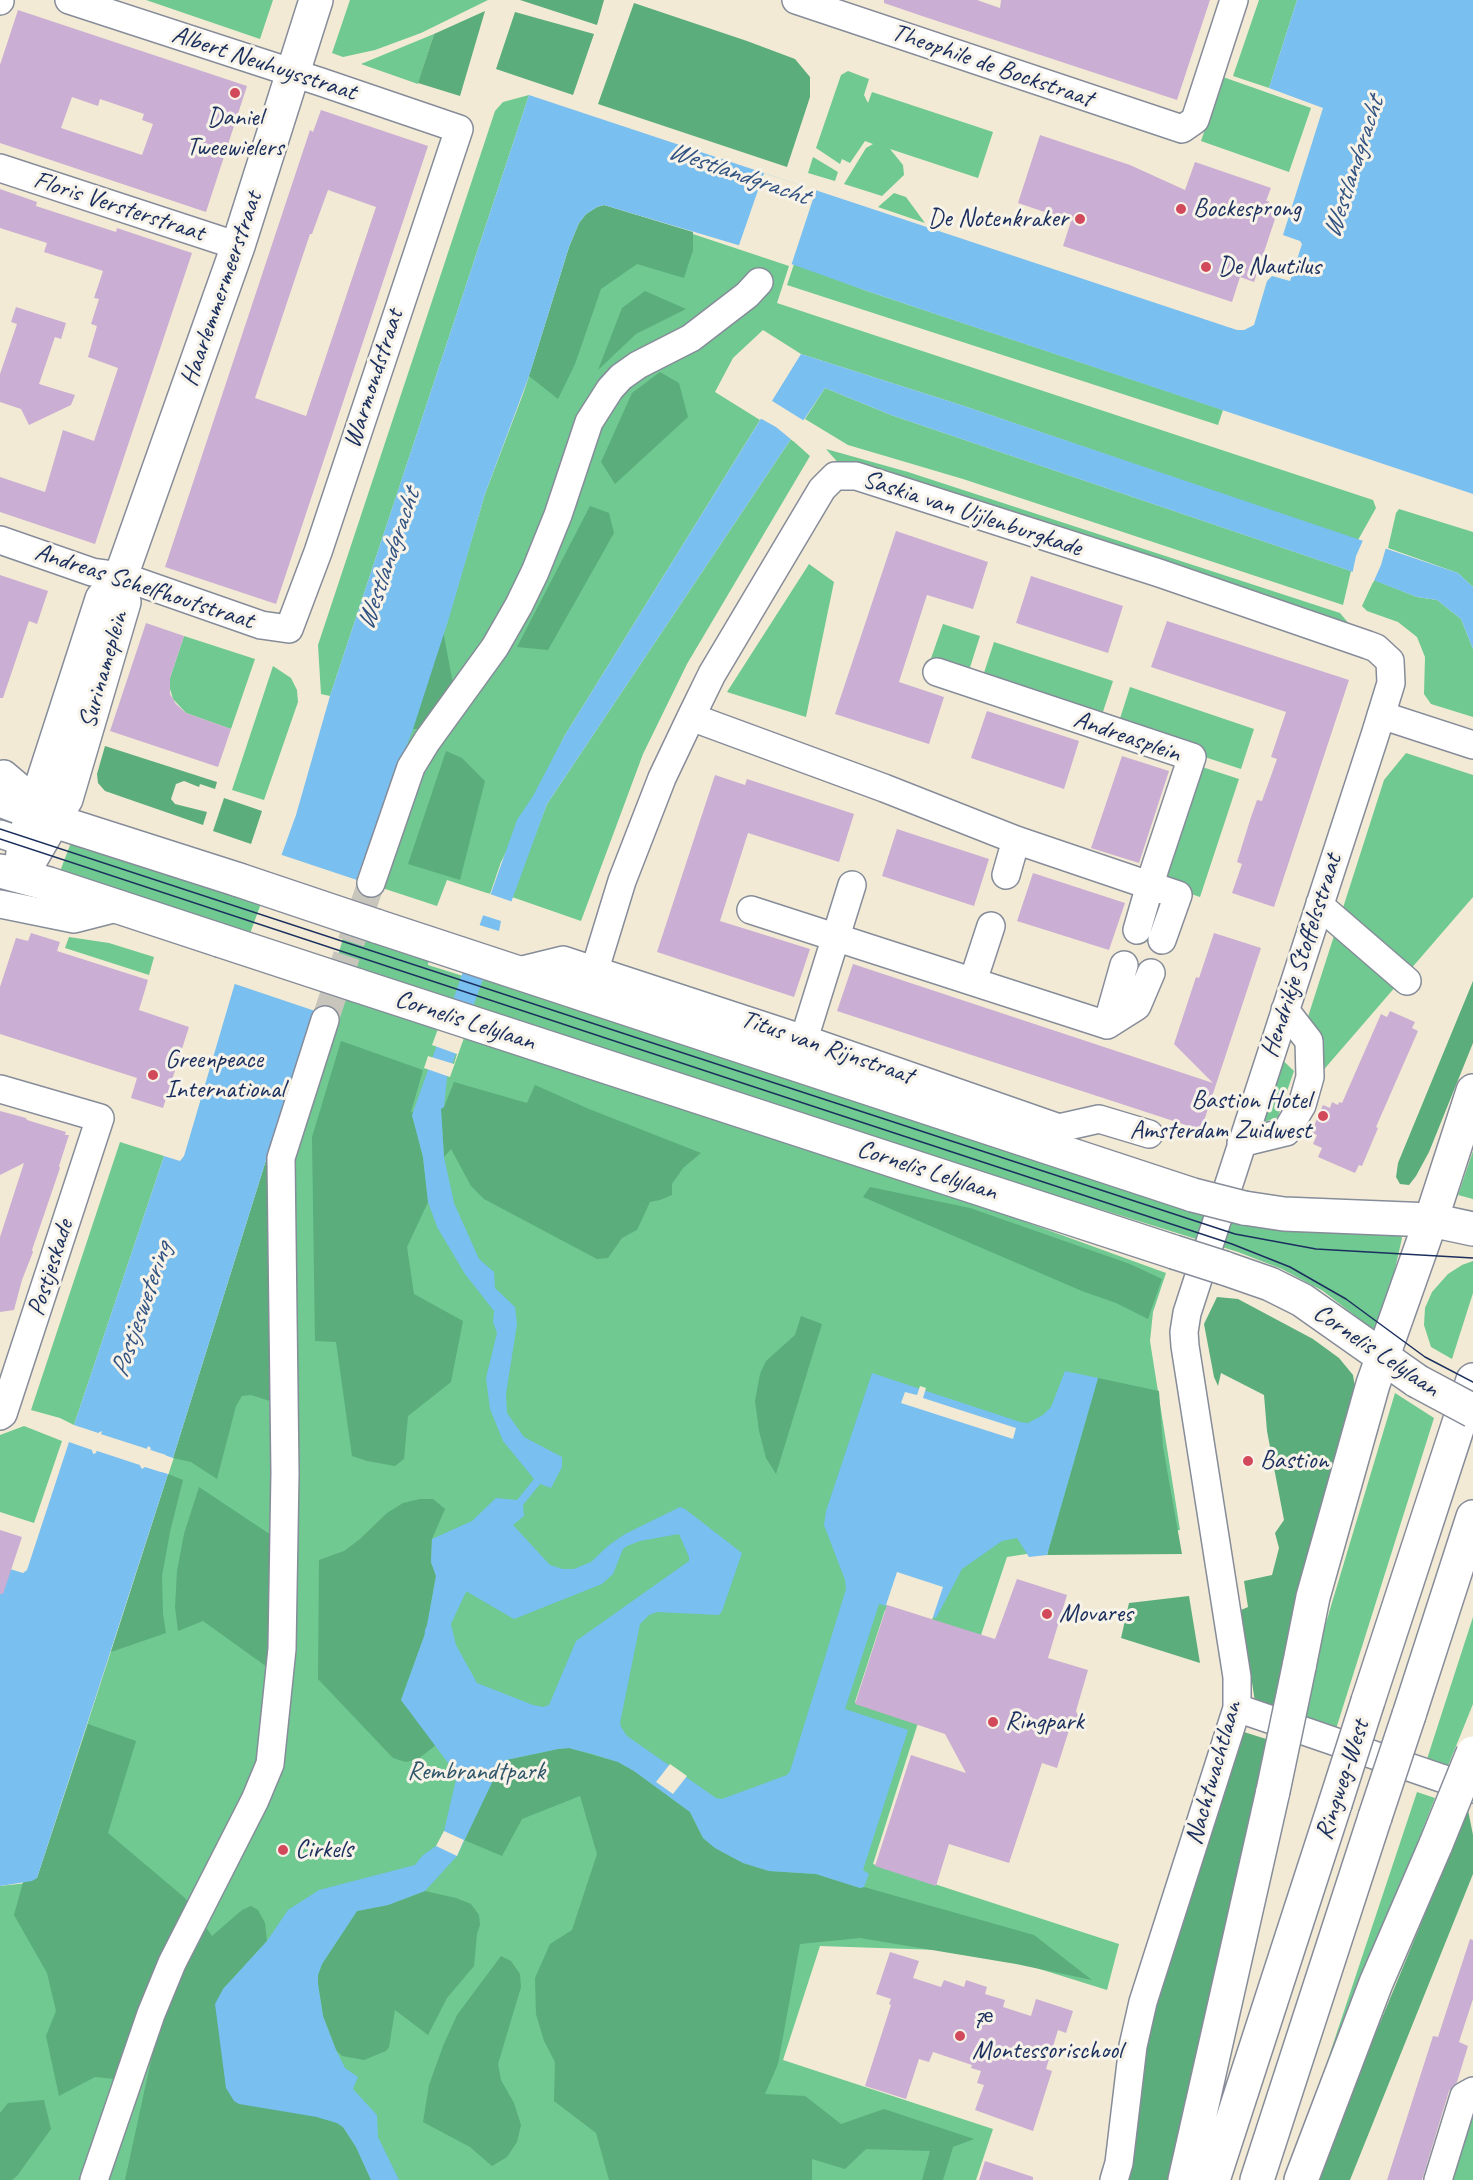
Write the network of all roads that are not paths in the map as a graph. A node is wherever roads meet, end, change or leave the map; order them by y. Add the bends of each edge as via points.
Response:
1 (69, 0) edge
2 (316, 0) edge
3 (796, 0) edge
4 (1234, 0) edge
5 (852, 9) edge
6 (294, 73) junction
7 (459, 129) joint
8 (0, 168) edge
9 (238, 246) junction
10 (759, 282) dead end
11 (0, 540) edge
12 (121, 576) junction
13 (289, 629) joint
14 (938, 672) dead end
15 (1381, 715) junction
16 (691, 717) junction
17 (1473, 746) edge
18 (48, 767) junction
19 (1, 782) edge
20 (32, 826) edge
21 (1016, 840) junction
22 (10, 873) edge
23 (1006, 875) dead end
24 (371, 883) tunnel mouth
25 (852, 885) dead end
26 (1151, 886) junction
27 (1320, 903) junction
28 (1, 906) edge
29 (121, 907) junction
30 (752, 909) dead end
31 (991, 926) dead end
32 (1137, 930) dead end
33 (835, 938) junction
34 (219, 940) joint
35 (1162, 940) dead end
36 (1124, 965) dead end
37 (595, 969) junction
38 (514, 972) junction
39 (1151, 973) dead end
40 (973, 981) junction
41 (1407, 981) dead end
42 (1285, 1010) junction
43 (325, 1020) tunnel mouth
44 (1107, 1025) junction
45 (804, 1039) junction
46 (0, 1089) edge
47 (1473, 1091) edge
48 (1149, 1134) dead end
49 (1065, 1141) junction
50 (1241, 1143) junction
51 (1431, 1220) junction
52 (1470, 1228) edge
53 (1212, 1231) joint
54 (1382, 1356) junction
55 (1473, 1380) edge
56 (1473, 1411) edge
57 (0, 1416) edge
58 (1473, 1517) edge
59 (1237, 1708) junction
60 (1473, 1753) edge
61 (1473, 1789) edge
62 (1473, 2091) edge
63 (94, 2180) edge
64 (1113, 2180) edge
65 (1185, 2180) edge
66 (1213, 2180) edge
67 (1257, 2180) edge
68 (1301, 2180) edge
69 (1438, 2180) edge

1 - 6 street, Albert Neuhuysstraat
2 - 6 main road, Haarlemmermeerstraat
3 - 5 street, Theophile de Bockstraat
4 - 5 street, Theophile de Bockstraat via 1195,120 1182,129
6 - 7 street, Albert Neuhuysstraat
6 - 9 main road, Haarlemmermeerstraat
7 - 13 street, Warmondstraat
8 - 9 street, Floris Versterstraat
9 - 12 main road, Haarlemmermeerstraat
10 - 24 street via 691,338 638,365 610,389 589,422 558,515 519,604 495,647 411,767
11 - 12 street, Andreas Schelfhoutstraat via 92,572
12 - 13 street, Andreas Schelfhoutstraat via 261,625
12 - 18 main road, Surinameplein via 102,599
12 - 20 main road, Surinameplein via 124,603 66,800
14 - 26 street, Andreasplein via 1192,757
15 - 16 street, Saskia van Uijlenburgkade via 1391,683 1390,661 1376,648 1159,573 856,476 835,476 810,509 712,674
15 - 17 street
15 - 27 street, Hendrikje Stoffelsstraat
16 - 21 street
16 - 37 street, Saskia van Uijlenburgkade via 630,860
18 - 19 street via 36,774
18 - 20 main road, Surinameplein
19 - 20 main road
20 - 22 main road, Surinameplein
20 - 38 main road, bridge via 239,880
21 - 23 street
21 - 26 street
22 - 29 main road, Surinameplein
25 - 33 street
26 - 32 street, Andreasplein
26 - 35 street via 1178,895
27 - 41 street
27 - 42 street, Hendrikje Stoffelsstraat
28 - 29 street via 74,919
29 - 34 main road, Surinameplein
30 - 33 street
31 - 40 street
33 - 40 street
33 - 45 street
34 - 54 main road, Cornelis Lelylaan, bridge via 1270,1284 1302,1300
36 - 44 street
37 - 38 street via 562,960
37 - 45 street, Titus van Rijnstraat
38 - 49 main road
39 - 44 street via 1137,1006
40 - 44 street
42 - 50 street, Hendrikje Stoffelsstraat
42 - 50 street via 1309,1041 1310,1077 1302,1106 1286,1132
43 - 63 street via 281,1158 285,1473 282,1650 270,1764 172,1963
45 - 49 street, Titus van Rijnstraat
46 - 57 street, Postjeskade via 100,1118
47 - 51 main road
48 - 49 street via 1099,1119
49 - 51 main road, bridge via 1193,1195 1244,1208 1284,1214
50 - 53 street, Hendrikje Stoffelsstraat
51 - 52 main road
51 - 54 main road
53 - 59 street, Nachtwachtlaan via 1184,1332 1237,1677
54 - 56 main road, Cornelis Lelylaan, bridge via 1417,1382
54 - 65 main road, bridge via 1313,1597
55 - 66 main road, Ringweg-West, bridge
58 - 67 main road, Ringweg-West, bridge
59 - 61 street
59 - 64 street, Nachtwachtlaan via 1143,2002 1133,2046 1119,2163
60 - 68 main road, bridge via 1376,1983
62 - 69 street via 1464,2096

